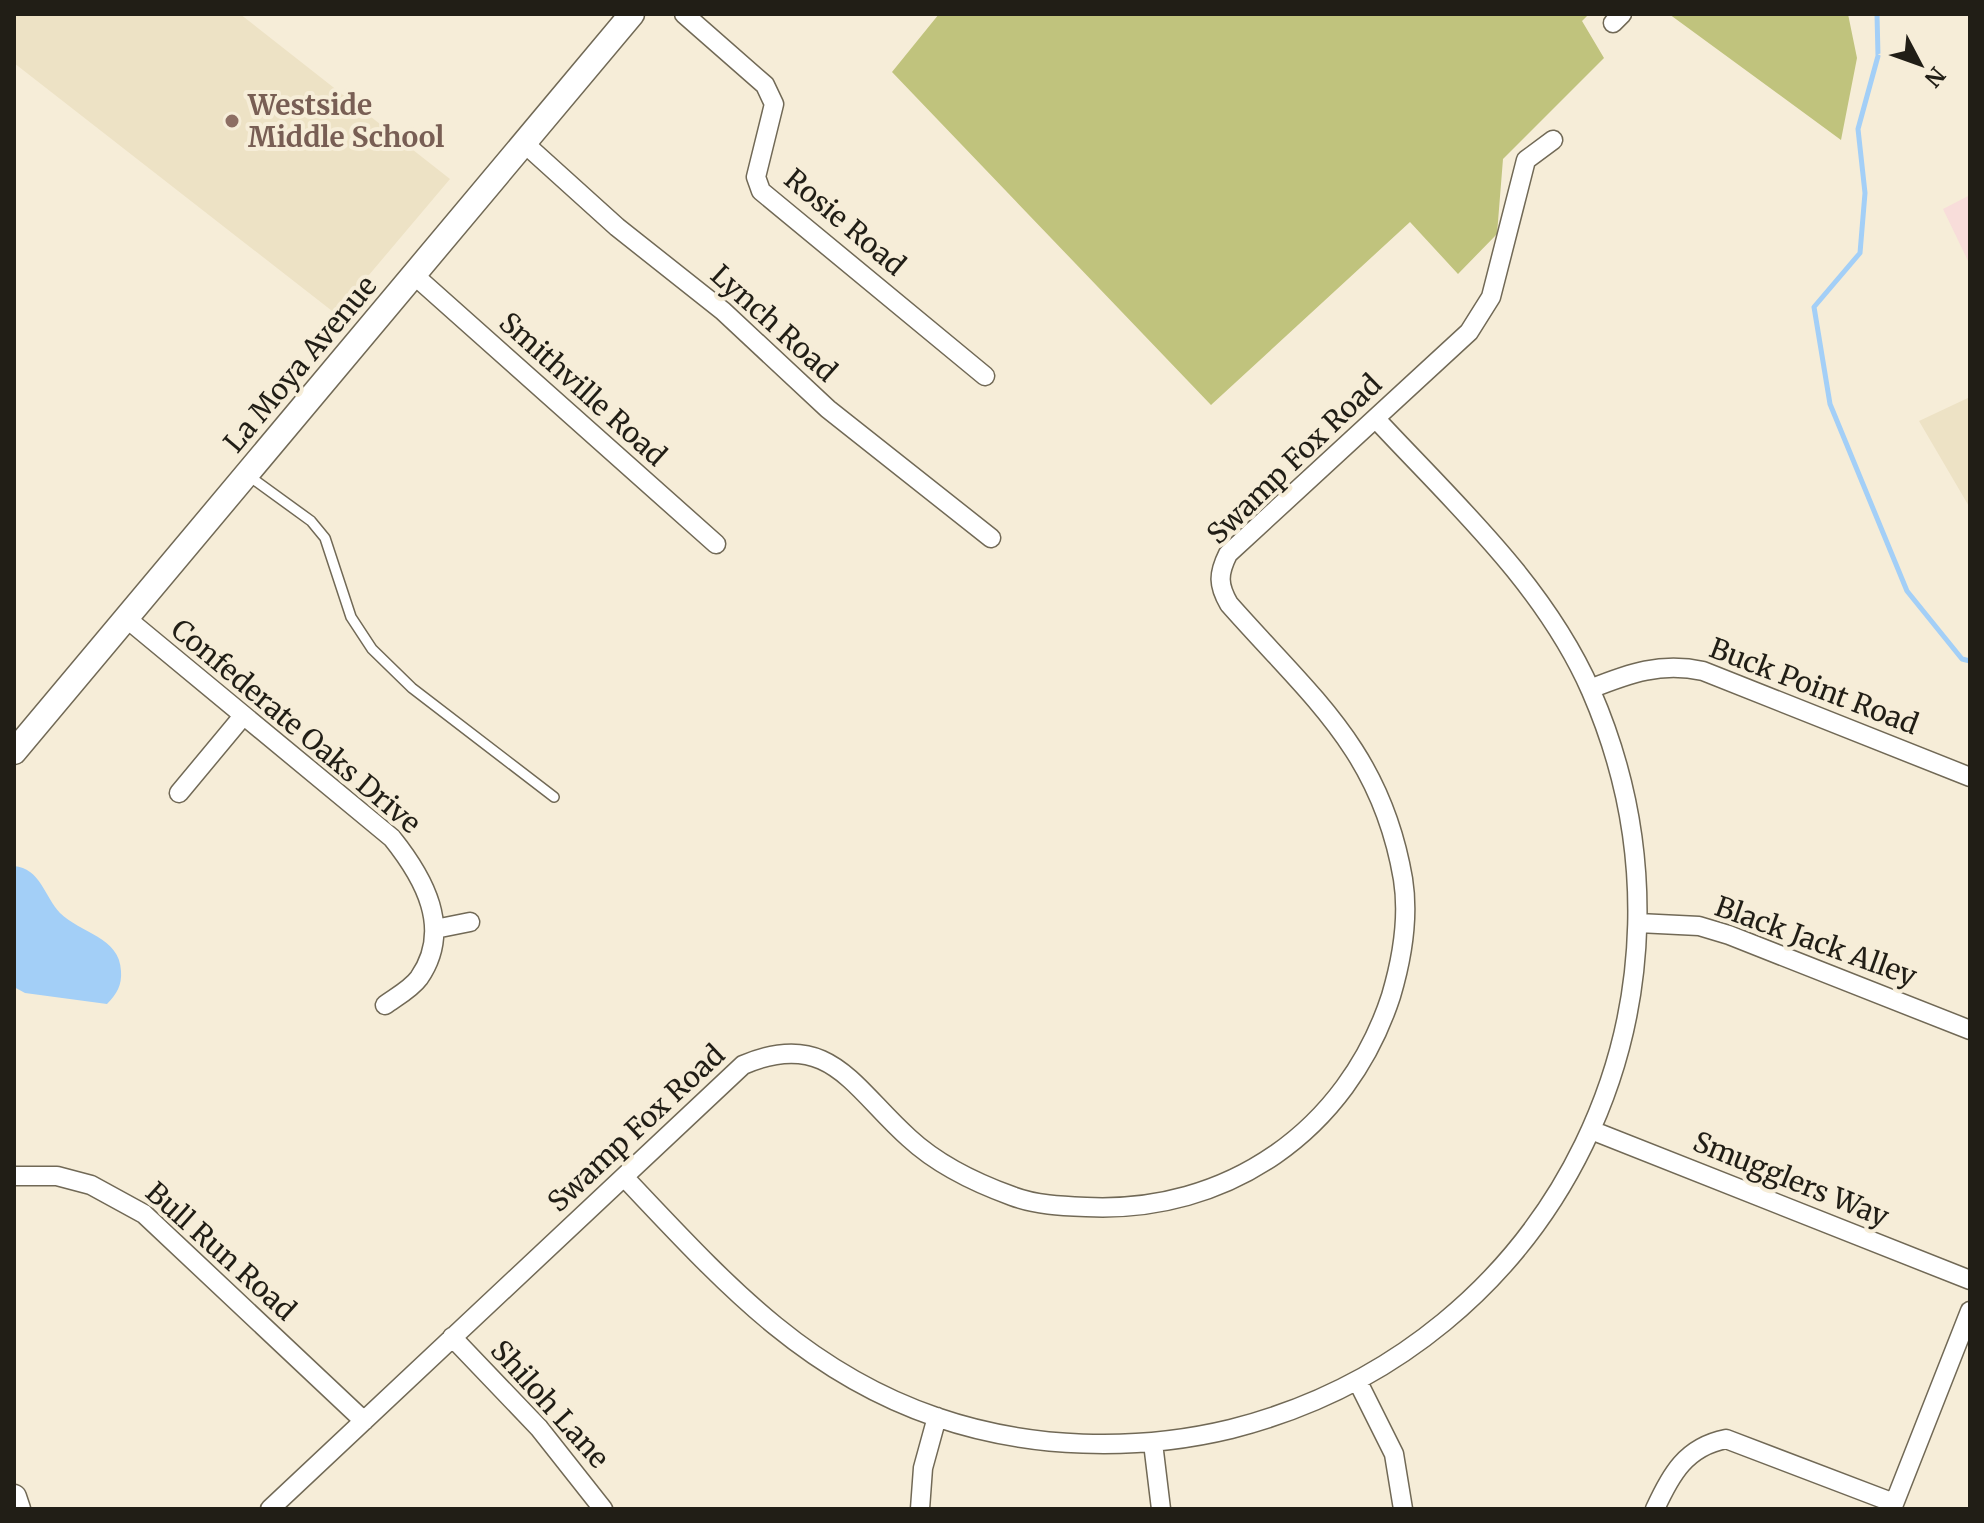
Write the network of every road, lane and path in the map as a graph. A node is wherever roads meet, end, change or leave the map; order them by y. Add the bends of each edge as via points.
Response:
1 (632, 14) edge
2 (684, 14) edge
3 (1553, 140) dead end
4 (524, 143) junction
5 (414, 275) junction
6 (985, 376) dead end
7 (1376, 419) junction
8 (246, 474) junction
9 (991, 538) dead end
10 (716, 544) dead end
11 (126, 618) junction
12 (1590, 689) junction
13 (243, 716) junction
14 (14, 752) edge
15 (1970, 777) edge
16 (179, 793) dead end
17 (554, 797) dead end
18 (470, 922) dead end
19 (1638, 923) junction
20 (435, 929) junction
21 (385, 1005) dead end
22 (1970, 1030) edge
23 (1591, 1130) junction
24 (14, 1176) edge
25 (624, 1177) junction
26 (1970, 1280) edge
27 (1970, 1311) edge
28 (452, 1337) junction
29 (1358, 1382) junction
30 (937, 1417) junction
31 (364, 1421) junction
32 (1153, 1443) junction
33 (14, 1497) edge
34 (279, 1506) edge
35 (1893, 1506) edge
36 (18, 1509) edge
37 (603, 1509) edge
38 (920, 1509) edge
39 (1161, 1509) edge
40 (1403, 1509) edge
41 (1655, 1509) edge

1 - 4 street, La Moya Avenue
2 - 6 street, Rosie Road via 765,85 774,104 756,177 761,191
3 - 7 street, Swamp Fox Road via 1526,160 1491,297 1469,332
4 - 5 street, La Moya Avenue
4 - 9 street, Lynch Road via 617,227 723,311 828,409
5 - 8 street, La Moya Avenue
5 - 10 street, Smithville Road
7 - 12 street via 1520,574
7 - 25 street, Swamp Fox Road via 1228,554 1220,571 1220,589 1229,604 1362,757 1396,837 1404,898 1397,975 1369,1051 1317,1121 1289,1147 1214,1188 1170,1202 1120,1209 1051,1206 1015,1198 941,1162 909,1139 837,1066 794,1052 766,1055 743,1065
8 - 11 street, La Moya Avenue
8 - 17 lane via 325,538 351,617 383,661
11 - 13 street, Confederate Oaks Drive
11 - 14 street, La Moya Avenue
12 - 15 street, Buck Point Road via 1658,667 1703,671
12 - 19 street via 1624,791 1635,843
13 - 16 street
13 - 20 street, Confederate Oaks Drive via 392,838 417,869 431,900
18 - 20 street
19 - 22 street, Black Jack Alley via 1699,926 1729,935
19 - 23 street via 1624,1039
20 - 21 street, Confederate Oaks Drive via 428,962 417,981
23 - 26 street, Smugglers Way
23 - 29 street via 1555,1197 1514,1254 1446,1323
24 - 31 street, Bull Run Road via 57,1176 91,1185 144,1214
25 - 28 street, Swamp Fox Road
25 - 30 street via 734,1293 791,1341 834,1370
27 - 35 street
28 - 31 street, Swamp Fox Road
28 - 37 street, Shiloh Lane via 539,1428
29 - 32 street via 1249,1424
29 - 40 street via 1394,1454
30 - 32 street via 1055,1441
30 - 38 street via 923,1468
31 - 34 street, Swamp Fox Road
32 - 39 street
33 - 36 street
35 - 41 street via 1726,1439 1705,1443 1686,1457

